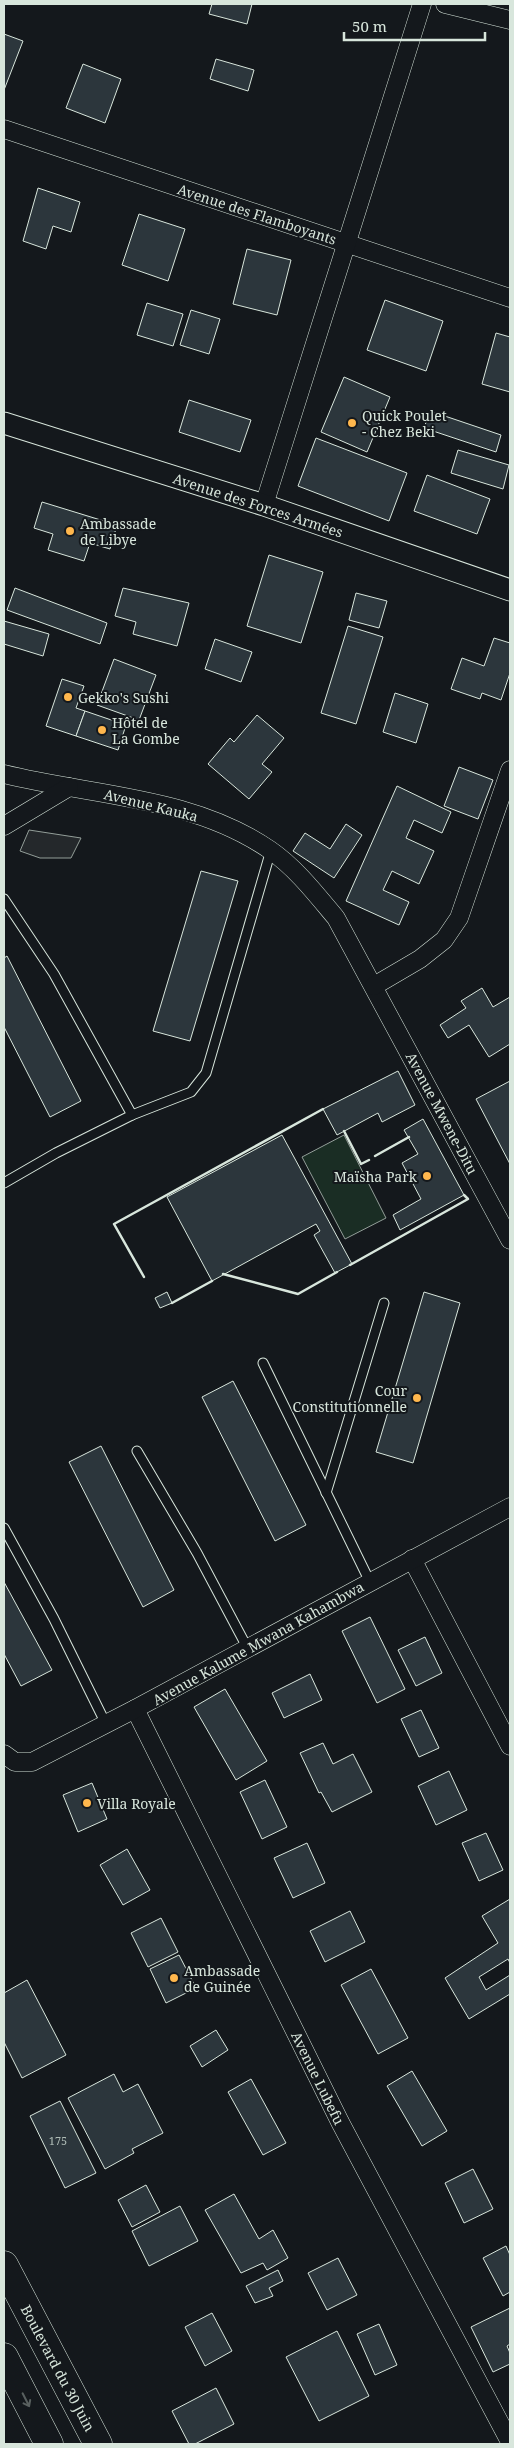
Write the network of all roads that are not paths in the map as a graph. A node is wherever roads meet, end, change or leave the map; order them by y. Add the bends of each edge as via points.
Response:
1 (422, 4) edge
2 (445, 4) edge
3 (465, 6) edge
4 (510, 20) edge
5 (4, 129) edge
6 (347, 244) junction
7 (510, 298) edge
8 (4, 423) edge
9 (264, 505) junction
10 (510, 590) edge
11 (510, 770) edge
12 (4, 774) edge
13 (69, 787) junction
14 (4, 826) edge
15 (271, 850) junction
16 (4, 899) edge
17 (374, 986) junction
18 (132, 1115) junction
19 (4, 1183) edge
20 (510, 1240) edge
21 (384, 1303) dead end
22 (263, 1363) dead end
23 (137, 1451) dead end
24 (326, 1493) junction
25 (510, 1507) edge
26 (4, 1528) edge
27 (412, 1559) junction
28 (370, 1582) junction
29 (248, 1649) junction
30 (135, 1709) junction
31 (106, 1724) junction
32 (510, 1746) edge
33 (4, 1754) edge
34 (4, 2265) edge
35 (4, 2357) edge
36 (510, 2442) edge
37 (49, 2444) edge
38 (98, 2444) edge

1 - 6 street
2 - 3 street
3 - 4 street
5 - 6 street, Avenue des Flamboyants
6 - 7 street, Avenue des Flamboyants
6 - 9 street
8 - 9 street, Avenue des Forces Armées
9 - 10 street, Avenue des Forces Armées
11 - 17 street via 459,918 444,940 420,960
12 - 13 street, Avenue Kauka
13 - 14 street
13 - 15 street, Avenue Kauka via 131,797 187,811 234,829
15 - 17 street, Avenue Kauka via 301,876 336,918
15 - 18 lane via 206,1073 191,1092
16 - 18 lane via 54,974
17 - 20 street, Avenue Mwene-Ditu
18 - 19 lane
21 - 24 lane
22 - 24 lane
23 - 29 lane via 197,1552
24 - 28 lane
25 - 27 street, Avenue Kalume Mwana Kahambwa
26 - 31 lane
27 - 28 street, Avenue Kalume Mwana Kahambwa
27 - 32 street
28 - 29 street, Avenue Kalume Mwana Kahambwa
29 - 30 street, Avenue Kalume Mwana Kahambwa
30 - 31 street, Avenue Kalume Mwana Kahambwa
30 - 36 street, Avenue Lubefu via 340,2122
31 - 33 street, Avenue Kalume Mwana Kahambwa via 32,1762 15,1762
34 - 38 main road, Boulevard du 30 Juin
35 -> 37 main road

